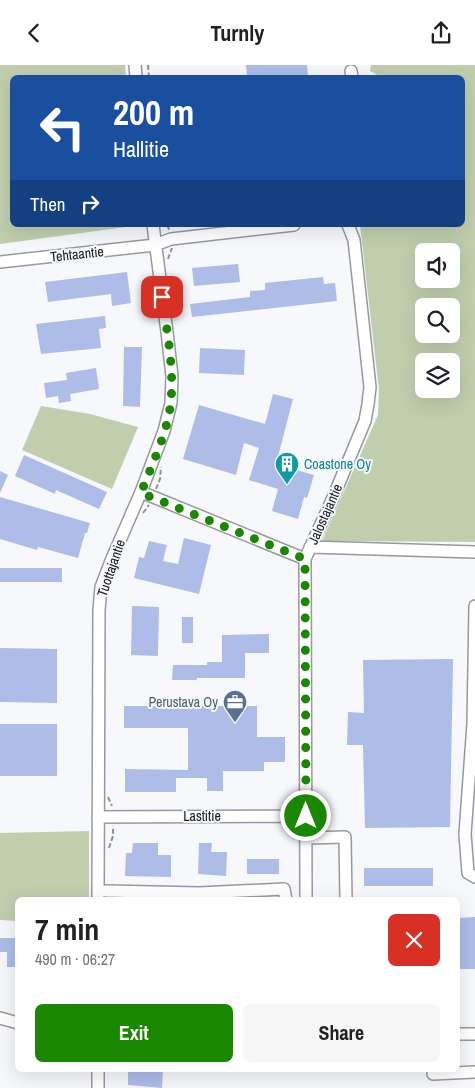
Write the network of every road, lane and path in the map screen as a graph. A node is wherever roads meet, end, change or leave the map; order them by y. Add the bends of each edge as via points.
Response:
1 (153, 227) edge
2 (169, 227) edge
3 (276, 227) edge
4 (349, 227) edge
5 (171, 239) junction
6 (155, 245) junction
7 (168, 260) dead end
8 (0, 262) edge
9 (162, 463) dead end
10 (141, 493) junction
11 (152, 497) junction
12 (140, 516) dead end
13 (310, 547) junction
14 (475, 552) edge
15 (305, 559) junction
16 (475, 606) edge
17 (106, 792) dead end
18 (306, 816) junction
19 (98, 817) junction
20 (113, 817) junction
21 (306, 838) junction
22 (108, 850) dead end
23 (475, 877) edge
24 (106, 891) dead end
25 (98, 897) edge
26 (285, 897) edge
27 (306, 897) edge
28 (346, 897) edge
29 (0, 1018) edge
30 (15, 1022) edge
31 (460, 1034) edge
32 (475, 1035) edge
33 (98, 1072) edge
34 (475, 1072) edge
35 (433, 1074) dead end
36 (98, 1088) edge

1 - 6 street, Tuottajantie
2 - 5 path
3 - 5 street
4 - 13 street, Jalostajantie via 354,240 370,387 368,404 332,500
5 - 6 street
5 - 7 path via 172,251
6 - 8 street, Tehtaantie
6 - 10 street, Tuottajantie via 172,376 171,403
9 - 11 path via 160,479
10 - 11 street
10 - 19 street, Tuottajantie via 111,561 98,610
11 - 12 path
11 - 15 street
13 - 14 street
13 - 15 street, Jalostajantie
15 - 18 street, Jalostajantie
16 - 23 street via 473,724 465,833 468,873
17 - 20 path
18 - 20 street, Lastitie
18 - 21 street, Jalostajantie
19 - 20 street, Lastitie
19 - 25 street, Tuottajantie
20 - 22 path via 113,836
21 - 27 street, Jalostajantie
21 - 28 street via 345,837
24 - 26 street via 199,893 284,889
29 - 30 street
31 - 32 street
33 - 36 street
34 - 35 street

